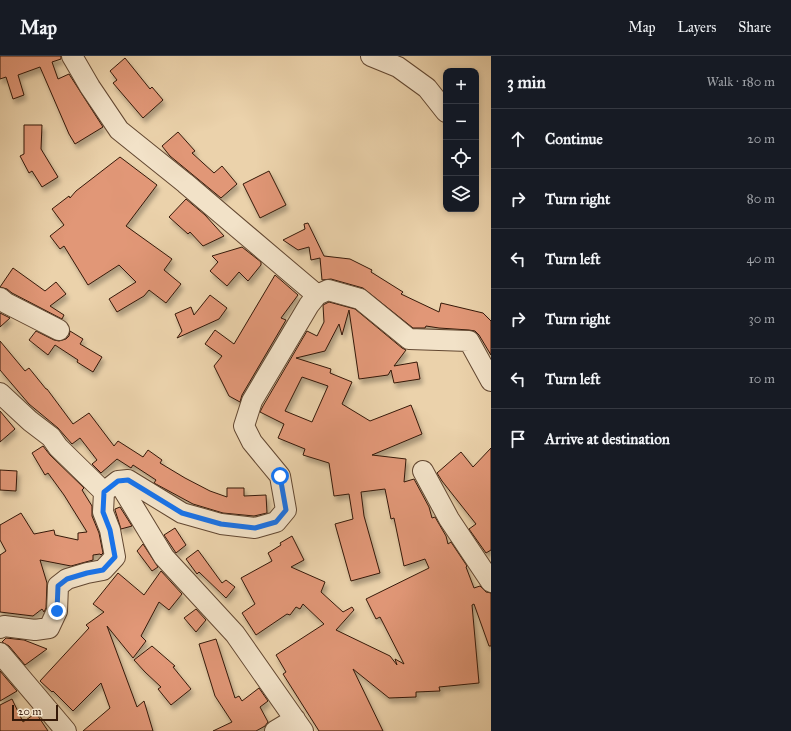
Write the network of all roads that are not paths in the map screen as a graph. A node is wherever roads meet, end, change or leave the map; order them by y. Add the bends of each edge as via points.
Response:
1 (72, 56) edge
2 (372, 56) edge
3 (443, 108) edge
4 (316, 294) junction
5 (0, 298) edge
6 (59, 330) dead end
7 (491, 381) edge
8 (0, 393) edge
9 (423, 471) dead end
10 (111, 487) junction
11 (491, 582) edge
12 (0, 628) edge
13 (0, 653) edge
14 (299, 725) edge
15 (66, 731) edge
16 (275, 731) edge

1 - 4 street via 119,130
2 - 3 street via 398,67 427,88
4 - 7 street via 328,290 360,299 409,339 469,342
4 - 10 street via 252,402 244,426 252,442 280,476 286,510 276,522 255,528 221,524 182,513 128,480
5 - 6 street
8 - 10 street via 58,446
9 - 11 street via 449,519
10 - 12 street via 103,512 110,530 115,557 103,570 67,579 58,586 57,611 48,628
10 - 14 street via 164,557 236,634
13 - 15 street
14 - 16 street

